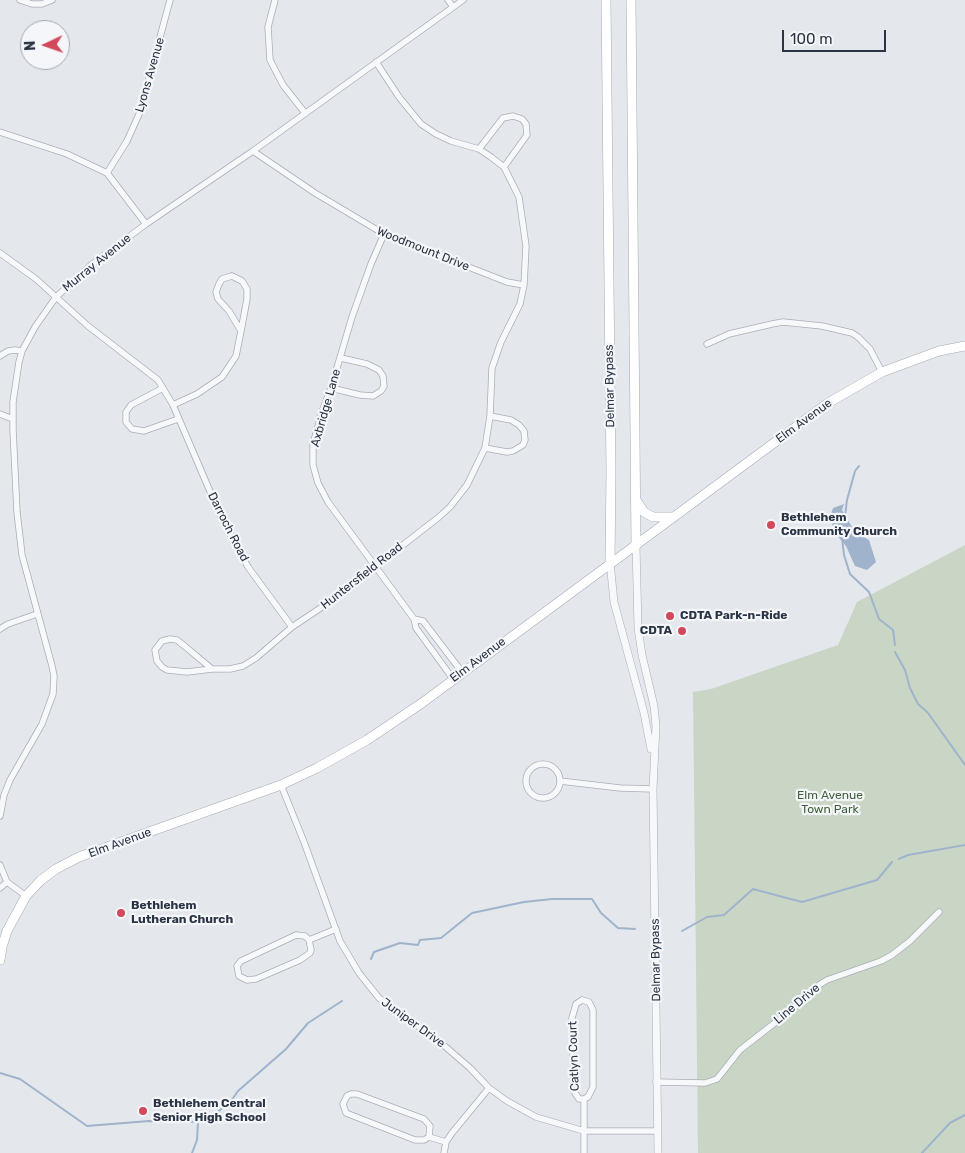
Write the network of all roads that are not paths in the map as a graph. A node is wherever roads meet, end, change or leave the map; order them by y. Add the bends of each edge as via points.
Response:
1 (20, 0) edge
2 (52, 0) edge
3 (170, 0) edge
4 (275, 0) edge
5 (448, 0) edge
6 (463, 0) edge
7 (606, 0) edge
8 (631, 0) edge
9 (453, 7) junction
10 (376, 62) junction
11 (305, 113) junction
12 (0, 132) edge
13 (479, 149) junction
14 (253, 150) junction
15 (504, 167) junction
16 (107, 173) junction
17 (146, 224) junction
18 (384, 234) junction
19 (0, 253) edge
20 (524, 284) junction
21 (56, 297) junction
22 (240, 331) junction
23 (707, 344) dead end
24 (965, 346) edge
25 (22, 351) junction
26 (0, 356) edge
27 (340, 358) junction
28 (882, 372) junction
29 (164, 388) junction
30 (331, 388) junction
31 (173, 405) junction
32 (0, 414) edge
33 (490, 416) junction
34 (13, 419) junction
35 (178, 419) junction
36 (485, 448) junction
37 (636, 500) junction
38 (674, 517) junction
39 (636, 545) junction
40 (610, 562) junction
41 (375, 565) junction
42 (37, 614) junction
43 (414, 619) junction
44 (292, 628) junction
45 (0, 629) edge
46 (439, 643) junction
47 (431, 648) junction
48 (212, 669) junction
49 (462, 672) junction
50 (647, 675) junction
51 (634, 676) junction
52 (453, 679) junction
53 (654, 767) junction
54 (560, 781) junction
55 (281, 785) junction
56 (653, 789) junction
57 (0, 816) edge
58 (0, 865) edge
59 (7, 882) junction
60 (0, 888) edge
61 (26, 896) junction
62 (940, 912) dead end
63 (336, 930) junction
64 (309, 940) junction
65 (0, 960) edge
66 (656, 1082) junction
67 (489, 1088) junction
68 (584, 1100) junction
69 (584, 1131) junction
70 (657, 1131) junction
71 (429, 1137) junction
72 (446, 1142) junction
73 (444, 1153) edge
74 (584, 1153) edge
75 (658, 1153) edge

1 - 2 street via 42,4
3 - 16 street, Lyons Avenue via 140,112 128,141
4 - 11 street via 268,27 270,60
5 - 9 street
6 - 9 street, Murray Avenue
7 - 40 main road, Delmar Bypass
8 - 37 main road, Delmar Bypass
9 - 10 street, Murray Avenue
10 - 11 street, Murray Avenue
10 - 13 street, Huntersfield Road via 421,124 451,141
11 - 14 street, Murray Avenue
12 - 16 street via 67,154
13 - 15 street, Huntersfield Road
13 - 15 street via 503,118 522,119 527,135
14 - 17 street, Murray Avenue
14 - 18 street, Woodmount Drive via 315,193
15 - 20 street, Huntersfield Road via 522,209 526,246
16 - 17 street
17 - 21 street, Murray Avenue via 91,265
18 - 20 street, Woodmount Drive via 507,282
18 - 27 street, Axbridge Lane via 366,276
19 - 21 street, Darroch Road
20 - 33 street, Huntersfield Road via 520,304 492,368
21 - 25 street, Murray Avenue
21 - 29 street, Darroch Road via 88,326 152,374
22 - 22 street via 246,288 237,277 225,278 217,288 218,299
22 - 31 street via 236,356 222,376 204,390
23 - 28 street via 729,334 783,322 822,326 858,337 870,349
24 - 28 main road, Elm Avenue via 939,351
25 - 26 street via 8,351
25 - 34 street, Murray Avenue
27 - 30 street, Axbridge Lane
27 - 30 street via 379,370 384,386 373,396
28 - 38 main road, Elm Avenue via 828,403
29 - 31 street, Darroch Road
29 - 35 street via 131,405 126,412 126,422 132,428 144,431
30 - 41 street, Axbridge Lane via 313,444 313,465 320,489
31 - 35 street, Darroch Road
32 - 34 street
33 - 36 street, Huntersfield Road
33 - 36 street via 519,425 525,440 513,451
34 - 42 street, Murray Avenue via 22,555
35 - 44 street, Darroch Road via 221,517 248,567
36 - 41 street, Huntersfield Road via 467,485 450,507
37 - 38 main road via 644,512 653,517
37 - 39 main road, Delmar Bypass
38 - 39 main road, Elm Avenue
39 - 40 main road, Elm Avenue
39 - 50 street, Delmar Bypass via 638,628
40 - 49 main road, Elm Avenue
40 - 51 street, Delmar Bypass via 614,602
41 - 43 street, Axbridge Lane
41 - 44 street, Huntersfield Road
42 - 45 street
42 - 57 street, Murray Avenue via 54,676 53,694 42,724 10,780
43 - 46 street, Axbridge Lane via 423,621
43 - 47 street, Axbridge Lane via 416,628
44 - 48 street, Huntersfield Road via 243,666
46 - 47 street
46 - 49 street, Axbridge Lane
47 - 52 street, Axbridge Lane
48 - 48 street, Huntersfield Road via 177,640 165,640 155,650 157,661 167,670
49 - 52 main road, Elm Avenue
50 - 51 street
50 - 53 street, Delmar Bypass via 656,726
51 - 53 street, Delmar Bypass via 650,735
52 - 55 main road, Elm Avenue via 367,740
53 - 56 street, Delmar Bypass
54 - 54 street via 556,770 546,765 531,770 526,779 532,794 542,798 553,795
54 - 56 street
55 - 61 main road, Elm Avenue via 79,857 41,880
55 - 63 street, Juniper Drive
56 - 66 street, Delmar Bypass
58 - 59 street
59 - 60 street
59 - 61 street
61 - 65 main road, Elm Avenue via 6,931
62 - 66 street, Line Drive via 892,955 819,985 740,1050 717,1079 704,1083
63 - 64 street
63 - 67 street, Juniper Drive via 359,974 379,998 440,1042
64 - 64 street via 310,953 300,960 256,979 246,980 239,976 237,966 248,956 296,935
66 - 70 street, Delmar Bypass
67 - 69 street, Juniper Drive via 536,1117
67 - 72 street
68 - 68 street, Catlyn Court via 592,1093 593,1087 593,1010 589,1002 582,1000 573,1009 573,1026 575,1093 579,1100
68 - 69 street, Catlyn Court
69 - 70 street, Juniper Drive
69 - 74 street, Catlyn Court
70 - 75 street, Delmar Bypass
71 - 71 street via 430,1126 424,1119 389,1105 357,1094 347,1096 343,1104 346,1113 416,1140
71 - 72 street
72 - 73 street

